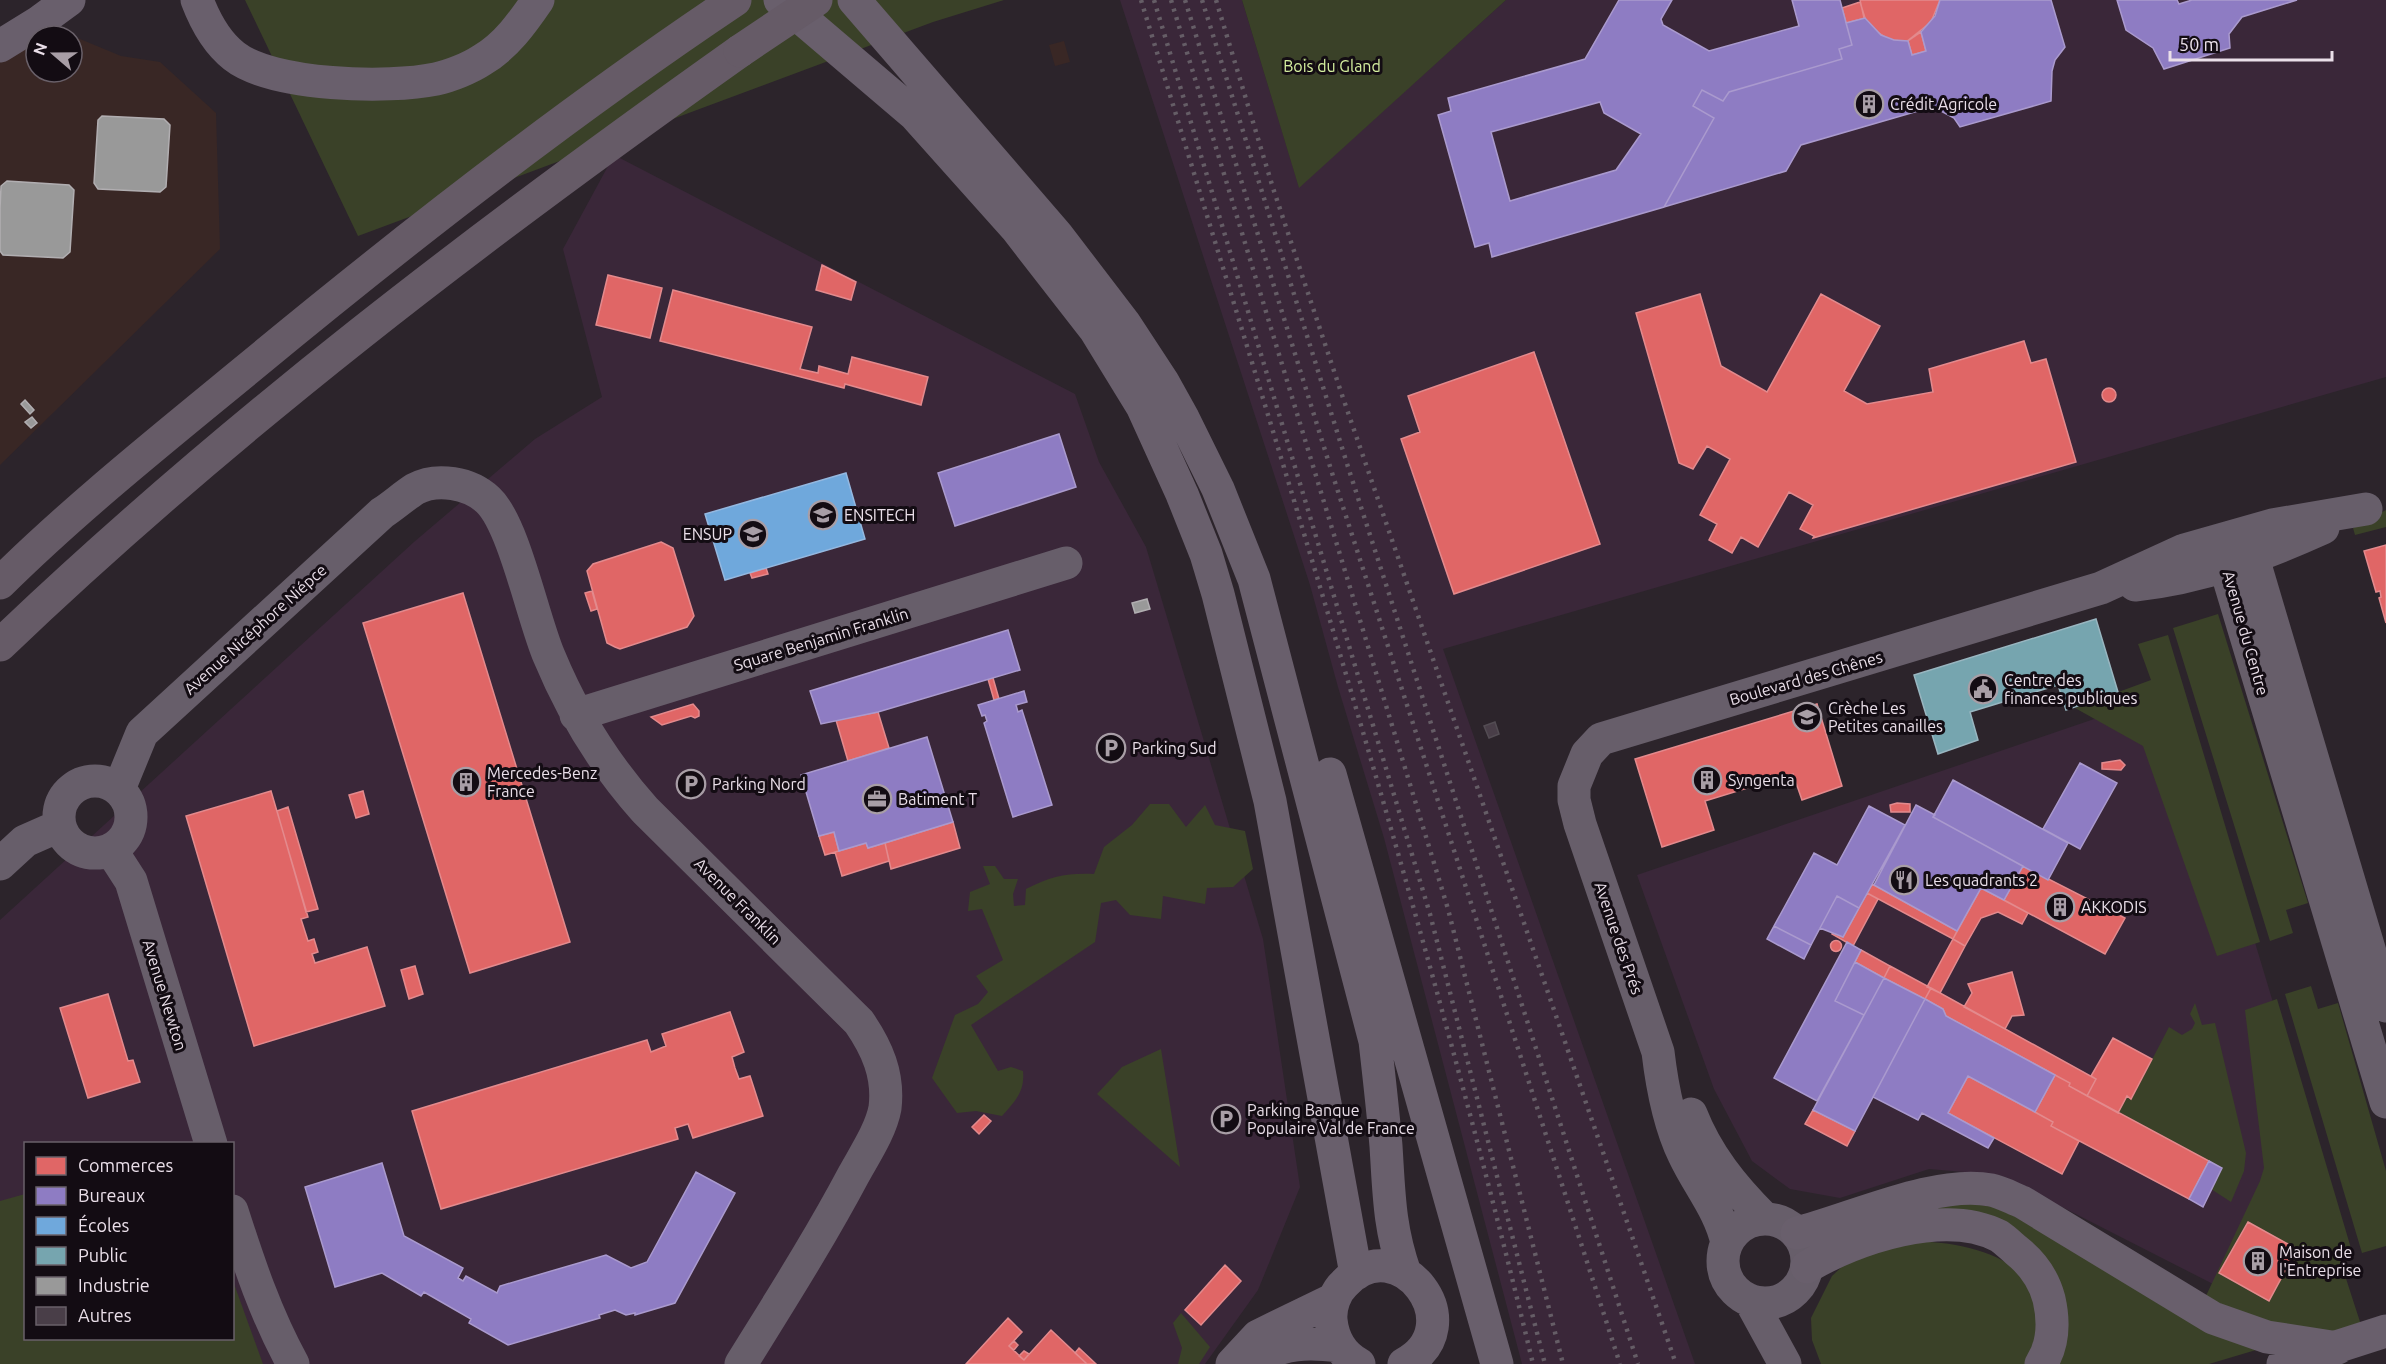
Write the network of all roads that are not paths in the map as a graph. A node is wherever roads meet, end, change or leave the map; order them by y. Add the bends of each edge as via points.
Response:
1 (69, 0) edge
2 (197, 0) edge
3 (538, 0) edge
4 (735, 0) edge
5 (780, 0) edge
6 (816, 0) edge
7 (858, 5) edge
8 (24, 15) edge
9 (0, 46) edge
10 (417, 488) joint
11 (2376, 505) edge
12 (2236, 554) junction
13 (1065, 563) dead end
14 (1254, 579) junction
15 (0, 583) edge
16 (0, 645) edge
17 (576, 715) junction
18 (119, 789) junction
19 (1580, 824) joint
20 (59, 826) junction
21 (111, 850) junction
22 (0, 864) edge
23 (2365, 947) edge
24 (2386, 1006) edge
25 (1658, 1052) junction
26 (2386, 1102) edge
27 (211, 1142) edge
28 (234, 1217) edge
29 (1764, 1218) junction
30 (1797, 1233) junction
31 (1727, 1243) junction
32 (1405, 1272) junction
33 (1356, 1274) junction
34 (1801, 1279) junction
35 (1334, 1299) junction
36 (1750, 1300) junction
37 (2386, 1331) edge
38 (2338, 1348) junction
39 (1349, 1355) edge
40 (1784, 1360) edge
41 (1412, 1361) edge
42 (293, 1364) edge
43 (741, 1364) edge
44 (1232, 1364) edge
45 (1252, 1364) edge
46 (1497, 1364) edge
47 (2042, 1364) edge
48 (2283, 1364) edge

1 - 8 main road
2 - 3 main road via 207,27 235,57 260,69 319,81 382,85 437,79 483,60 520,27
4 - 15 highway via 533,143 351,283 185,420
5 - 33 main road via 915,115 1017,228 1096,332 1142,406 1182,494 1218,594 1270,801
6 - 16 highway, bridge via 579,165 409,294 212,456
7 - 14 main road via 1057,235 1125,324 1183,418 1218,489
8 - 9 main road
10 - 17 street, Avenue Franklin via 439,483 464,485 488,500 503,522 548,655
10 - 18 street, Avenue Nicéphore Niépce via 382,513 141,733
11 - 12 street, Boulevard des Chênes
12 - 19 street, Boulevard des Chênes via 2184,549 2101,588 1601,739 1587,754 1574,786
12 - 23 street, Avenue du Centre
13 - 17 street, Square Benjamin Franklin
14 - 32 main road via 1375,1041 1394,1242
14 - 46 main road via 1293,645
17 - 43 street, Avenue Franklin via 612,774 645,810 859,1022 876,1047 885,1080 885,1109 864,1155 814,1250
18 - 20 street via 98,780 76,786 61,803
18 - 21 street via 129,804 131,822 128,833
19 - 25 street, Avenue des Prés
20 - 21 street via 63,836 79,850
20 - 22 street via 25,841
21 - 27 street, Avenue Newton via 131,881
23 - 24 street, Avenue du Centre
23 - 26 street, Avenue du Centre
25 - 29 street, Avenue des Prés via 1677,1078 1702,1143 1738,1193
25 - 31 street, Avenue des Prés via 1662,1084 1683,1154 1723,1227
28 - 42 street via 253,1277
29 - 30 street, Avenue des Prés via 1782,1222
29 - 31 street via 1742,1225
30 - 34 street, Avenue des Prés via 1804,1243
30 - 38 main road via 1958,1188 1992,1190 2022,1202 2213,1318 2267,1337
31 - 36 street, Avenue des Prés via 1724,1272 1730,1284
32 - 33 main road via 1380,1267
32 - 41 main road via 1428,1295 1432,1311 1432,1327 1426,1342
33 - 35 main road
34 - 36 street via 1773,1302
34 - 40 street, Avenue des Prés
34 - 47 main road via 1835,1250 1906,1229 1971,1228 1998,1236 2026,1258 2046,1285 2054,1319 2049,1352
35 - 39 main road via 1332,1331
35 - 44 main road via 1258,1336
36 - 40 street, Avenue des Prés
37 - 38 main road
38 - 48 main road
39 - 45 main road via 1307,1342 1276,1348

